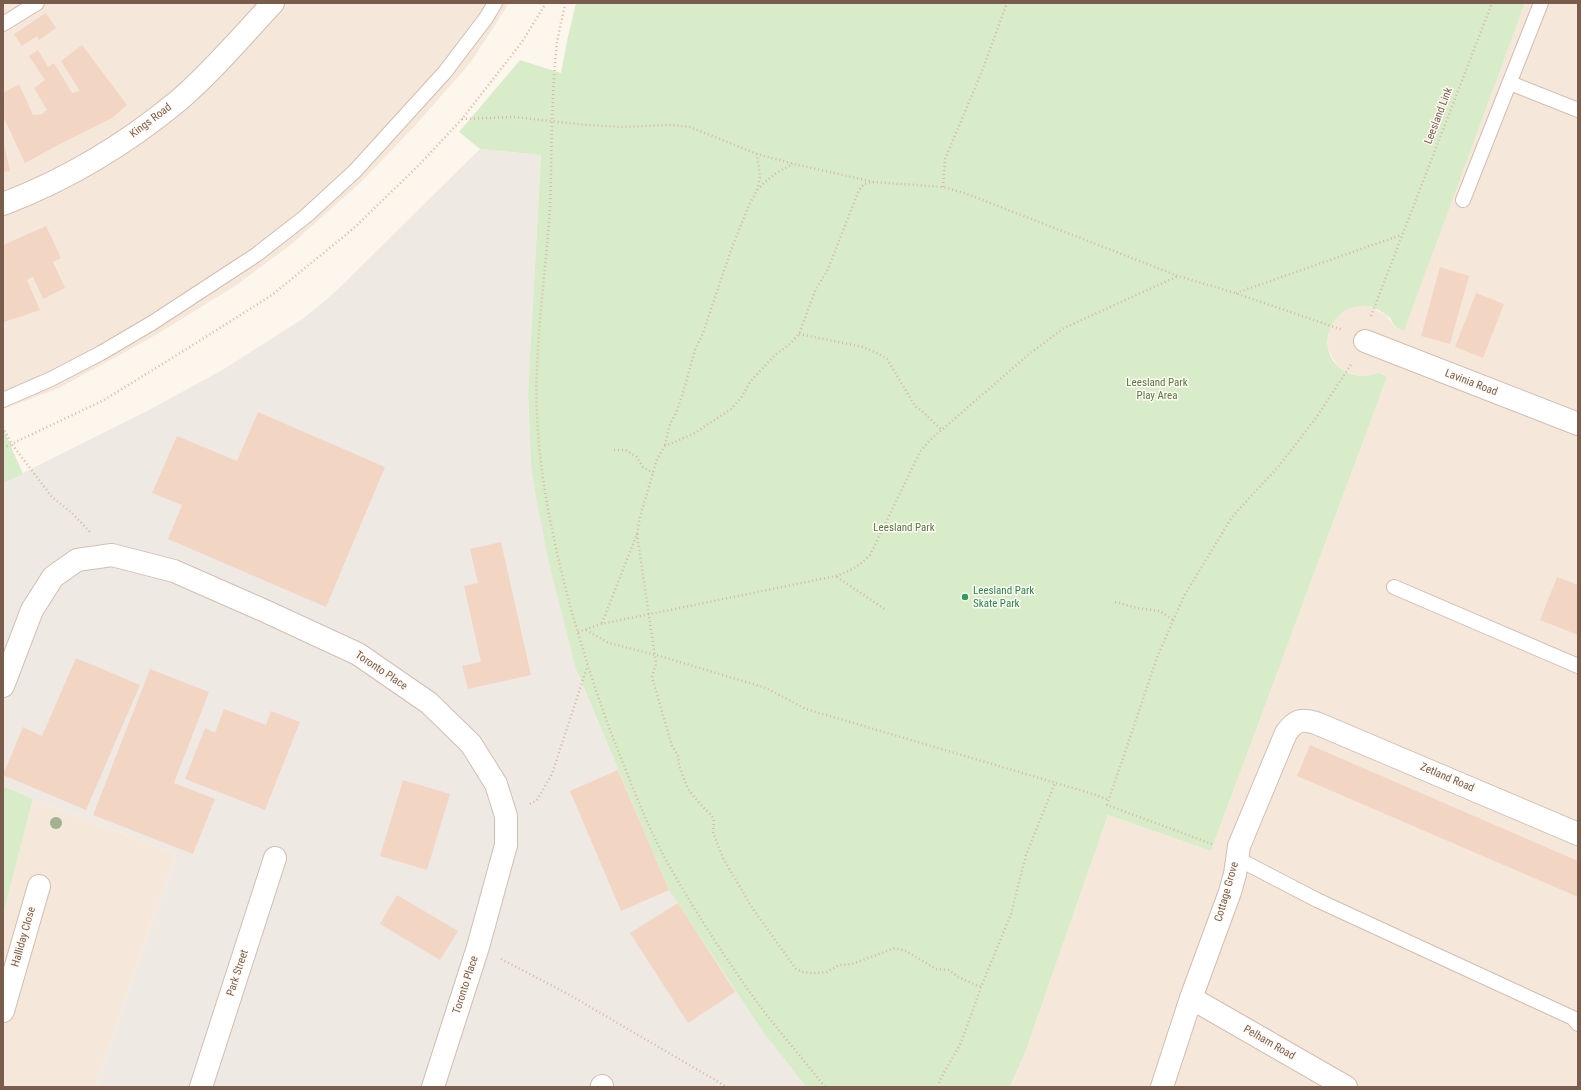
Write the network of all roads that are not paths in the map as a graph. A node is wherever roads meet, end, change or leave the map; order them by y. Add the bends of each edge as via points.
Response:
1 (37, 3) edge
2 (273, 3) edge
3 (495, 3) edge
4 (1541, 3) edge
5 (3, 24) edge
6 (1510, 83) junction
7 (1578, 110) edge
8 (1463, 200) dead end
9 (3, 204) edge
10 (1365, 341) road end
11 (3, 400) edge
12 (1578, 424) edge
13 (1394, 587) dead end
14 (1578, 666) edge
15 (5, 675) edge
16 (1316, 723) joint
17 (1578, 834) edge
18 (1238, 856) junction
19 (275, 858) dead end
20 (39, 886) dead end
21 (1191, 998) junction
22 (3, 1011) edge
23 (1578, 1024) edge
24 (201, 1087) edge
25 (433, 1087) edge
26 (1162, 1087) edge
27 (1346, 1087) edge

1 - 5 lane
2 - 9 street, Kings Road via 202,79 154,119 94,160
3 - 11 lane via 445,72 355,171 306,216 256,255 152,323 58,376
4 - 6 lane
6 - 7 lane
6 - 8 lane
10 - 12 street, Lavinia Road
13 - 14 lane
15 - 25 street, Toronto Place via 32,610 53,577 77,560 112,555 174,571 265,610 358,654 429,703 471,744 496,784 506,816 506,844 478,947
16 - 17 street, Zetland Road
16 - 18 street, Cottage Grove via 1298,720 1286,733 1244,833
18 - 21 street, Cottage Grove via 1230,892
18 - 23 lane via 1317,900 1573,1018
19 - 24 street, Park Street
20 - 22 street, Halliday Close
21 - 26 street, Cottage Grove
21 - 27 street, Pelham Road

